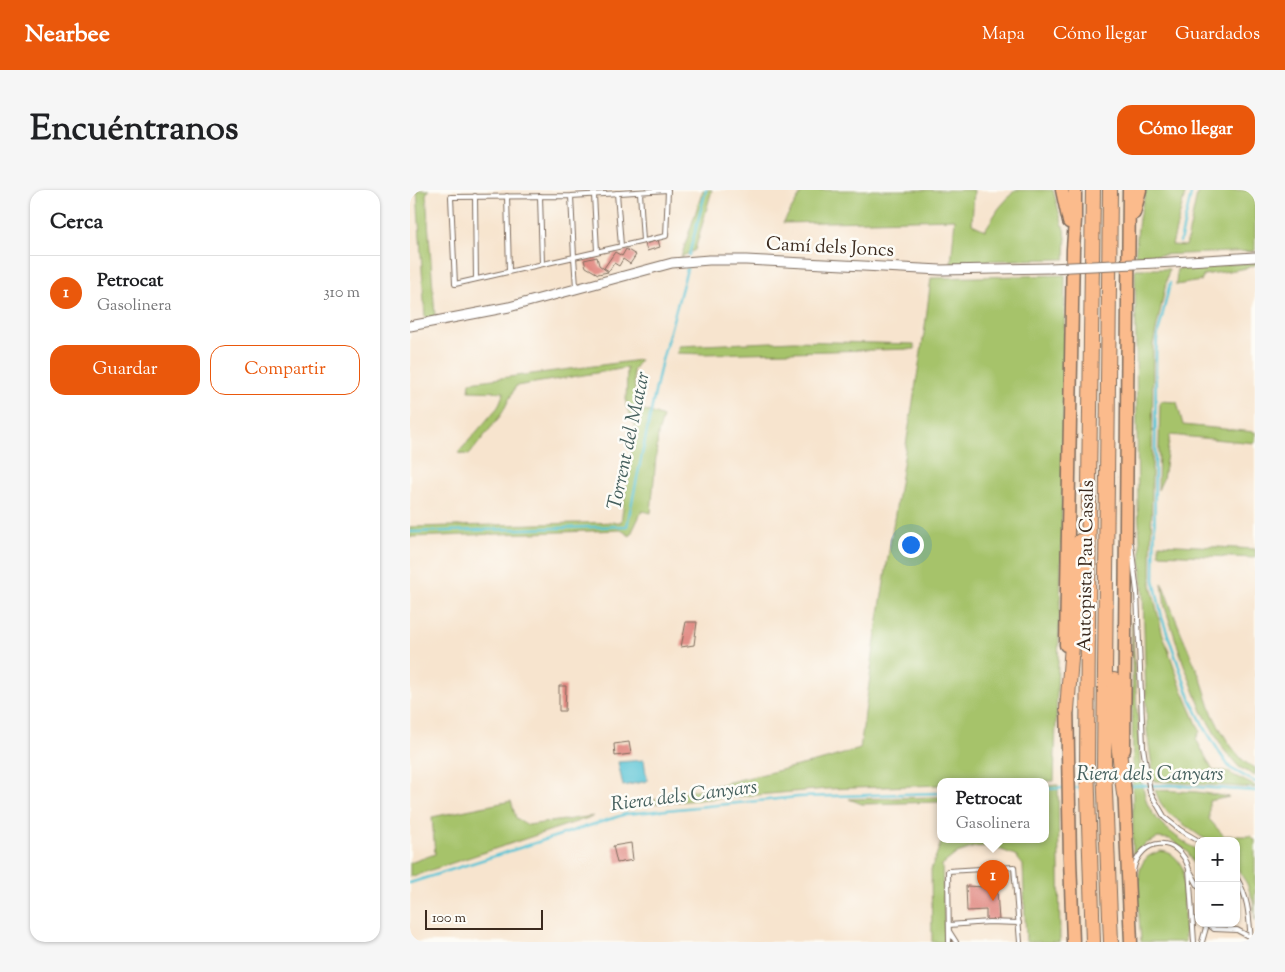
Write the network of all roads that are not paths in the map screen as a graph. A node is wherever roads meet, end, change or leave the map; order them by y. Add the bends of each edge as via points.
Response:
1 (1062, 190) edge
2 (1074, 190) edge
3 (1093, 190) edge
4 (1110, 190) edge
5 (1129, 190) edge
6 (1140, 190) edge
7 (640, 192) junction
8 (617, 193) junction
9 (594, 194) junction
10 (475, 196) junction
11 (507, 196) junction
12 (540, 196) junction
13 (570, 196) junction
14 (643, 241) junction
15 (621, 246) junction
16 (1130, 246) junction
17 (1073, 249) junction
18 (597, 251) junction
19 (574, 257) junction
20 (1255, 257) edge
21 (542, 264) junction
22 (509, 271) junction
23 (476, 279) junction
24 (576, 289) junction
25 (410, 326) edge
26 (1089, 486) junction
27 (1126, 525) junction
28 (1106, 577) junction
29 (1067, 710) junction
30 (1122, 762) junction
31 (1124, 798) joint
32 (1195, 839) edge
33 (1189, 869) junction
34 (1196, 882) edge
35 (1239, 882) edge
36 (1070, 892) junction
37 (1128, 898) junction
38 (1019, 922) junction
39 (949, 925) junction
40 (1206, 927) edge
41 (1211, 927) edge
42 (1229, 929) joint
43 (949, 931) junction
44 (1251, 940) edge
45 (949, 942) edge
46 (956, 942) edge
47 (1020, 942) edge
48 (1069, 942) edge
49 (1073, 942) edge
50 (1093, 942) edge
51 (1111, 942) edge
52 (1131, 942) edge
53 (1194, 942) edge
54 (1202, 942) edge

1 - 17 highway
2 - 17 highway
3 - 26 highway, Autopista Pau Casals
4 - 28 highway, Autopista Pau Casals
5 - 16 highway
6 - 16 highway
7 - 8 lane
7 - 14 lane
7 - 14 lane via 668,190 666,236
8 - 9 lane
8 - 15 lane
9 - 13 lane
9 - 18 lane
10 - 11 lane
10 - 23 lane
10 - 23 lane via 451,196 455,284
11 - 12 lane
11 - 22 lane
12 - 13 lane
12 - 21 lane
13 - 19 lane
14 - 15 lane
15 - 18 lane
16 - 27 highway
17 - 29 highway
18 - 19 lane
19 - 21 lane
19 - 24 lane
20 - 24 street, Camí dels Joncs, bridge via 1050,268 941,270 708,260 672,263
21 - 22 lane
22 - 23 lane
24 - 25 street, Camí dels Joncs via 509,307
26 - 29 highway via 1082,513
26 - 50 highway, Autopista Pau Casals via 1087,761
27 - 30 highway
27 - 32 lane via 1137,592 1145,762 1150,792 1165,818
28 - 30 highway via 1113,644 1115,716
28 - 51 highway, Autopista Pau Casals via 1104,762
29 - 36 highway
30 - 31 highway
31 - 37 highway
33 - 34 lane
33 - 37 lane via 1186,859 1174,847 1162,843 1151,846 1137,859
33 - 53 lane
35 - 44 lane via 1248,906
36 - 48 lane
36 - 49 highway
37 - 52 highway
38 - 39 lane
38 - 39 lane via 1014,867 948,871
38 - 47 lane
39 - 43 lane
40 - 54 lane
41 - 42 lane
42 - 44 lane via 1237,930
43 - 45 lane
43 - 46 lane

